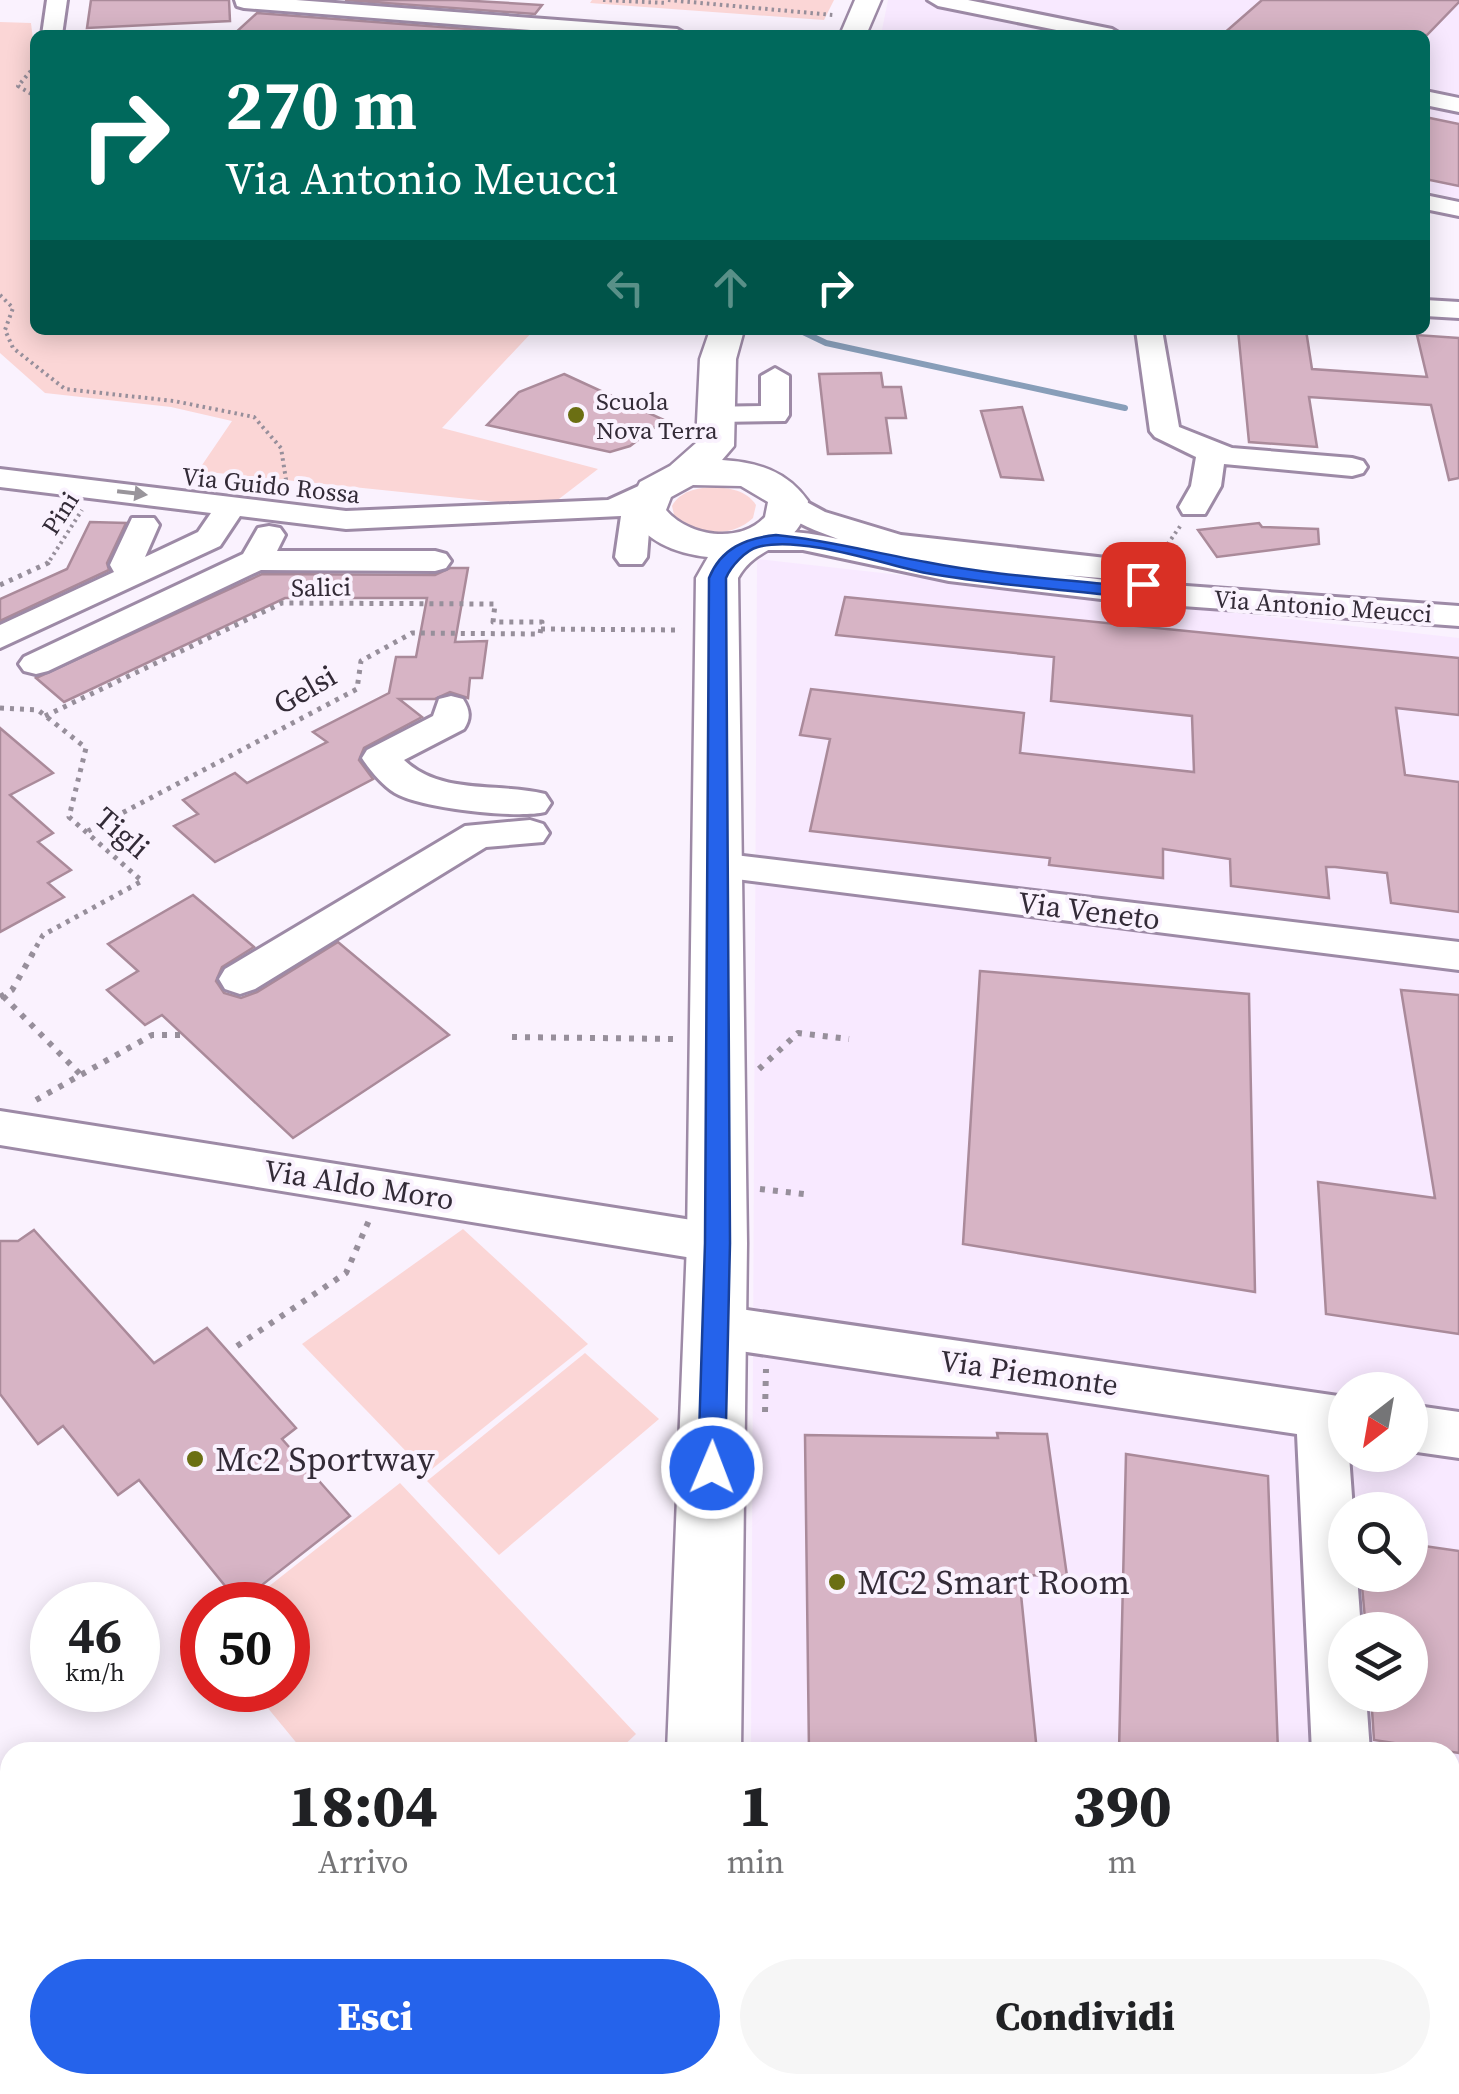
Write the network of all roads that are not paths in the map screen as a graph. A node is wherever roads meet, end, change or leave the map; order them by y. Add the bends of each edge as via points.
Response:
1 (57, 0) edge
2 (579, 0) edge
3 (868, 0) edge
4 (938, 0) edge
5 (244, 2) edge
6 (1003, 6) edge
7 (309, 8) junction
8 (447, 18) junction
9 (846, 25) edge
10 (289, 26) dead end
11 (563, 27) junction
12 (53, 30) edge
13 (436, 30) edge
14 (578, 30) edge
15 (1093, 30) edge
16 (1430, 99) edge
17 (1459, 105) edge
18 (1430, 203) edge
19 (1459, 210) edge
20 (1430, 308) edge
21 (1459, 310) edge
22 (724, 335) edge
23 (1149, 335) edge
24 (775, 376) dead end
25 (716, 430) junction
26 (1211, 454) junction
27 (0, 455) edge
28 (1352, 467) dead end
29 (749, 475) junction
30 (0, 478) edge
31 (283, 499) junction
32 (788, 501) junction
33 (231, 506) junction
34 (1194, 507) road end
35 (142, 525) dead end
36 (680, 540) junction
37 (256, 560) junction
38 (435, 561) dead end
39 (138, 572) junction
40 (1134, 582) junction
41 (1459, 597) edge
42 (1459, 616) edge
43 (0, 638) edge
44 (36, 664) dead end
45 (451, 707) dead end
46 (718, 866) junction
47 (1459, 956) edge
48 (240, 979) dead end
49 (16, 1116) edge
50 (718, 1243) junction
51 (713, 1326) junction
52 (1328, 1416) edge
53 (1428, 1431) edge
54 (1459, 1435) edge
55 (1334, 1472) edge
56 (704, 1742) edge
57 (1340, 1742) edge

1 - 12 street
2 - 11 street
3 - 9 main road
4 - 6 street
5 - 7 street
6 - 15 street
7 - 8 street
7 - 10 street
8 - 11 street
8 - 13 street
11 - 14 street
16 - 17 street
18 - 19 street
20 - 21 street
22 - 25 main road
23 - 26 street via 1165,431
24 - 25 street via 775,422
25 - 29 main road
25 - 36 main road
26 - 28 street
26 - 34 street via 1206,486
27 - 31 street, Via Guido Rossa
29 - 32 main road via 769,482
29 - 36 main road via 721,471
30 -> 33 street, Via Guido Rossa
31 - 33 street, Via Guido Rossa
31 - 36 street, Via Guido Rossa via 346,520 590,510
31 - 37 street
32 - 36 main road via 784,523 770,534
32 - 40 street, Via Antonio Meucci via 826,526
33 - 39 street via 209,539
35 - 39 street via 126,565
36 - 40 street, Via Antonio Meucci via 803,541 950,571
36 - 46 main road
37 - 38 street
37 - 44 street
39 - 43 street
40 - 41 street, Via Antonio Meucci
40 - 42 street, Via Antonio Meucci
45 - 48 street via 451,720 380,758 408,785 531,818 478,835
46 - 47 street, Via Veneto
46 - 50 main road
49 - 50 street, Via Aldo Moro via 382,1189
50 - 51 main road
51 - 52 street, Via Piemonte
51 - 56 main road
53 - 54 street
55 - 57 street

